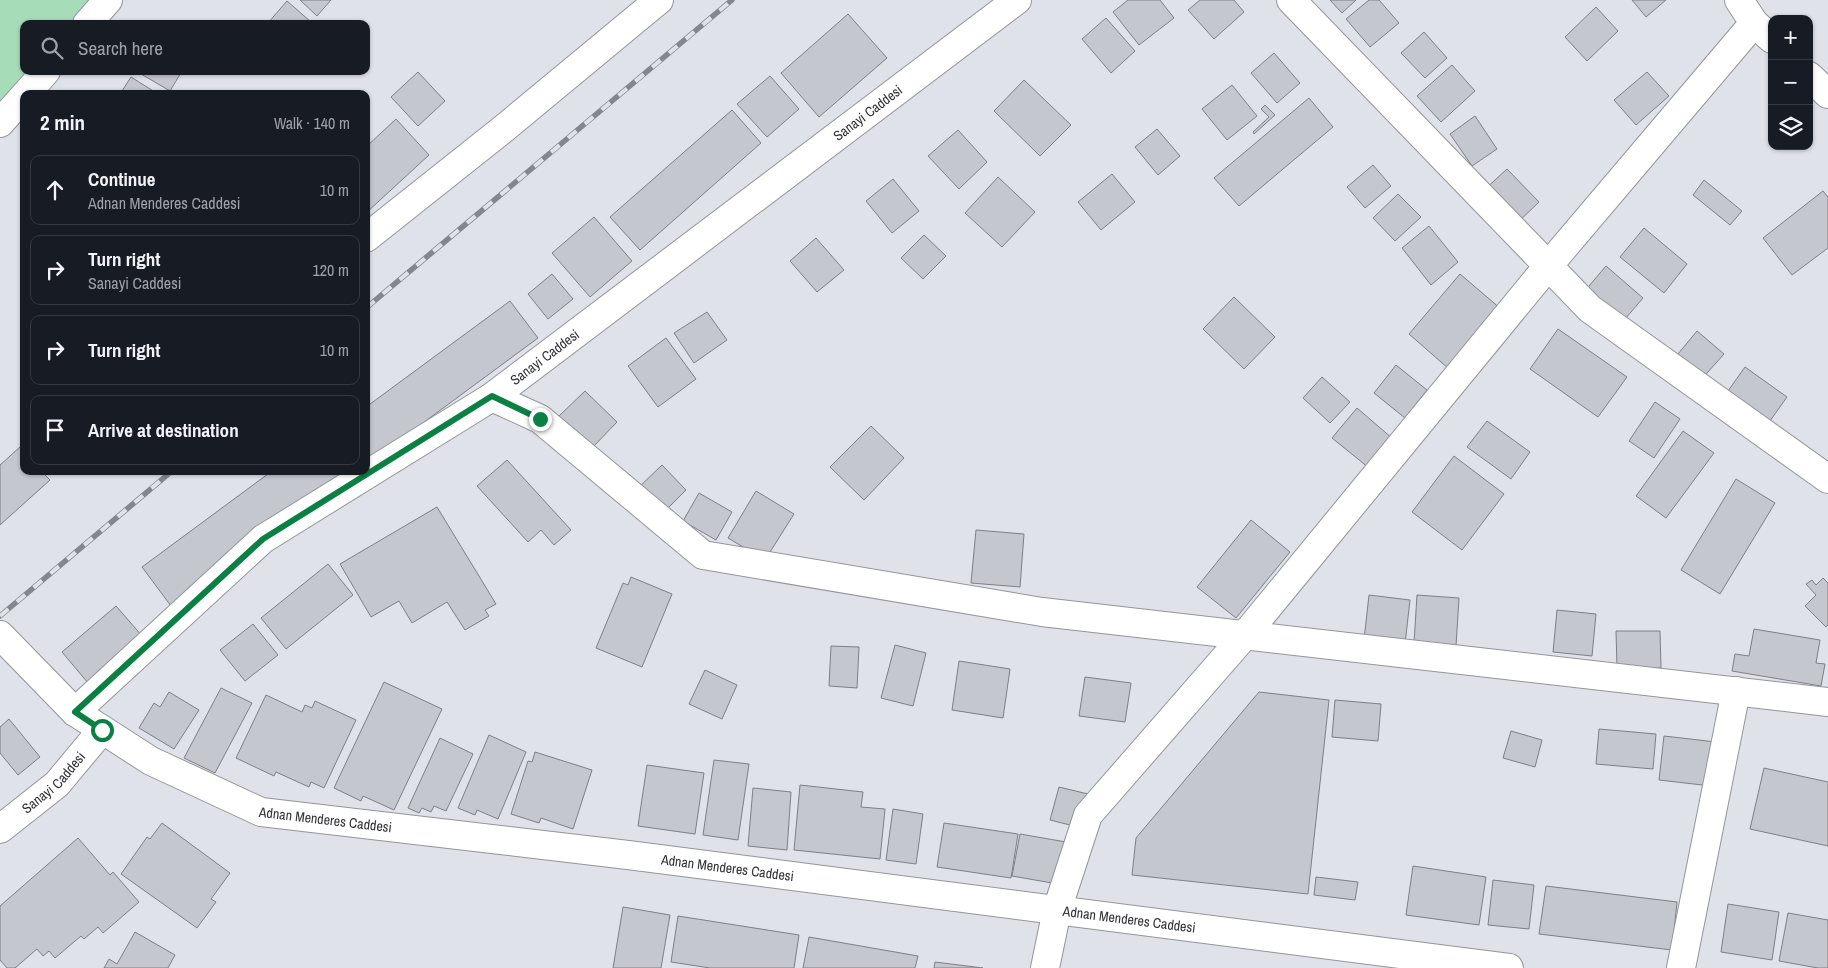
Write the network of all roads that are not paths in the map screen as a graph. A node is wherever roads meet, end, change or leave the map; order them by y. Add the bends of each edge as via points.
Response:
1 (108, 0) edge
2 (1017, 0) edge
3 (1291, 0) edge
4 (1739, 0) edge
5 (640, 5) edge
6 (90, 20) edge
7 (1763, 31) edge
8 (43, 75) edge
9 (1813, 80) edge
10 (31, 90) edge
11 (1828, 94) edge
12 (370, 235) edge
13 (1548, 266) junction
14 (492, 396) junction
15 (370, 472) edge
16 (365, 475) edge
17 (1828, 479) edge
18 (0, 635) edge
19 (1245, 635) junction
20 (1736, 691) junction
21 (1828, 702) edge
22 (75, 712) junction
23 (102, 730) junction
24 (0, 829) edge
25 (1057, 910) junction
26 (1045, 968) edge
27 (1509, 968) edge
28 (1681, 968) edge

1 - 6 street
2 - 14 street, Sanayi Caddesi
3 - 13 street
4 - 7 street
5 - 12 street via 502,130
7 - 13 street
8 - 10 street
9 - 11 street
13 - 17 street via 1590,309
13 - 19 street
14 - 15 street, Sanayi Caddesi
14 - 19 street via 540,419 703,556 1042,612
16 - 22 street, Sanayi Caddesi via 263,539
18 - 22 street, Adnan Menderes Caddesi
19 - 20 street
19 - 25 street via 1088,815
20 - 21 street
20 - 28 street
22 - 23 street, Adnan Menderes Caddesi
23 - 24 street, Sanayi Caddesi via 57,784
23 - 25 street, Adnan Menderes Caddesi via 151,760 261,812
25 - 26 street
25 - 27 street, Adnan Menderes Caddesi

